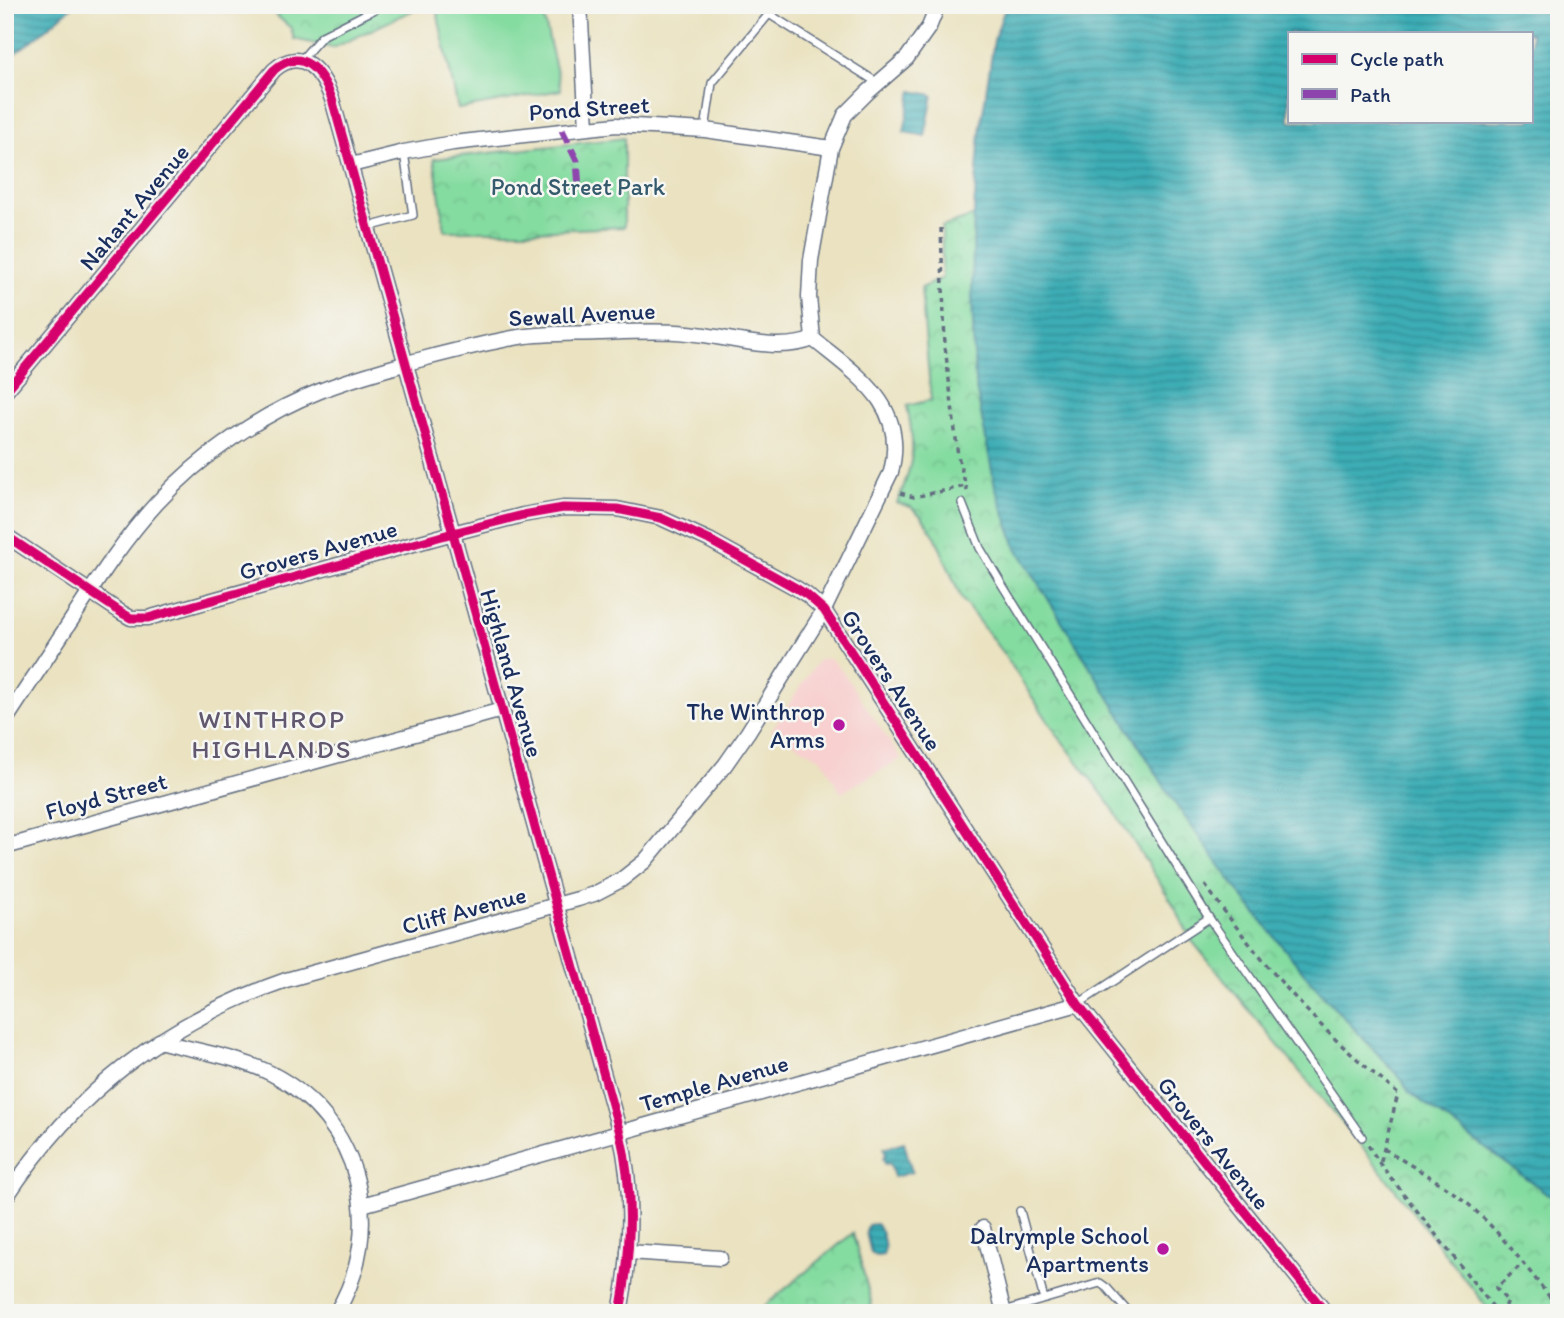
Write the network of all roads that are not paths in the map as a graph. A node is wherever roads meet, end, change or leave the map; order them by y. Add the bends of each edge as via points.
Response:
1 (383, 5) edge
2 (580, 5) edge
3 (938, 5) edge
4 (301, 60) junction
5 (878, 83) junction
6 (587, 127) junction
7 (705, 130) junction
8 (831, 148) junction
9 (404, 152) junction
10 (351, 165) junction
11 (368, 227) junction
12 (813, 339) junction
13 (406, 364) junction
14 (5, 392) edge
15 (962, 503) dead end
16 (453, 533) junction
17 (5, 535) edge
18 (90, 592) junction
19 (824, 610) junction
20 (502, 710) junction
21 (5, 721) edge
22 (5, 848) edge
23 (557, 905) junction
24 (1209, 918) junction
25 (1078, 1004) junction
26 (159, 1041) junction
27 (620, 1133) junction
28 (1362, 1137) road end
29 (5, 1199) edge
30 (362, 1205) junction
31 (1020, 1211) dead end
32 (983, 1228) dead end
33 (628, 1252) junction
34 (720, 1258) dead end
35 (1044, 1299) junction
36 (1004, 1312) edge
37 (336, 1313) edge
38 (620, 1313) edge
39 (1129, 1313) edge
40 (1326, 1313) edge

1 - 4 lane via 322,36
2 - 6 street
3 - 5 street via 907,58
4 - 10 street, Highland Avenue via 327,86
4 - 14 street, Nahant Avenue via 289,60 269,76
5 - 7 lane via 768,14 712,83
5 - 8 street via 845,115
6 - 7 street, Pond Street
6 - 9 street, Pond Street
7 - 8 street, Pond Street
8 - 12 street via 811,260
9 - 10 street, Pond Street
9 - 11 lane via 413,215
10 - 11 street, Highland Avenue
11 - 13 street, Highland Avenue
12 - 13 street, Sewall Avenue via 783,345 670,332 520,337
12 - 19 street, Cliff Avenue via 874,391 887,413 894,448 888,480
13 - 16 street, Highland Avenue
13 - 18 street, Sewall Avenue via 318,391 220,447 158,502
15 - 24 lane via 980,548
16 - 18 street, Grovers Avenue via 148,618 127,616
16 - 19 street, Grovers Avenue via 563,508 640,513 709,540 796,588
16 - 20 street, Highland Avenue
17 - 18 street, Grovers Avenue
18 - 21 street, Sewall Avenue
19 - 23 street, Cliff Avenue via 736,750 655,850 621,880
19 - 25 street, Grovers Avenue
20 - 22 street, Floyd Street
20 - 23 street, Highland Avenue
23 - 26 street, Cliff Avenue via 286,979 223,1005
23 - 27 street, Highland Avenue
24 - 25 lane
24 - 28 lane
25 - 27 street, Temple Avenue
25 - 40 street, Grovers Avenue
26 - 29 street, Cliff Avenue via 74,1110
26 - 30 street via 261,1069 305,1097 343,1145
27 - 30 street, Temple Avenue
27 - 33 street, Highland Avenue via 627,1181
30 - 37 street via 358,1260
31 - 35 lane
32 - 36 street
33 - 34 street
33 - 38 street, Highland Avenue
35 - 36 lane
35 - 39 lane via 1100,1283

